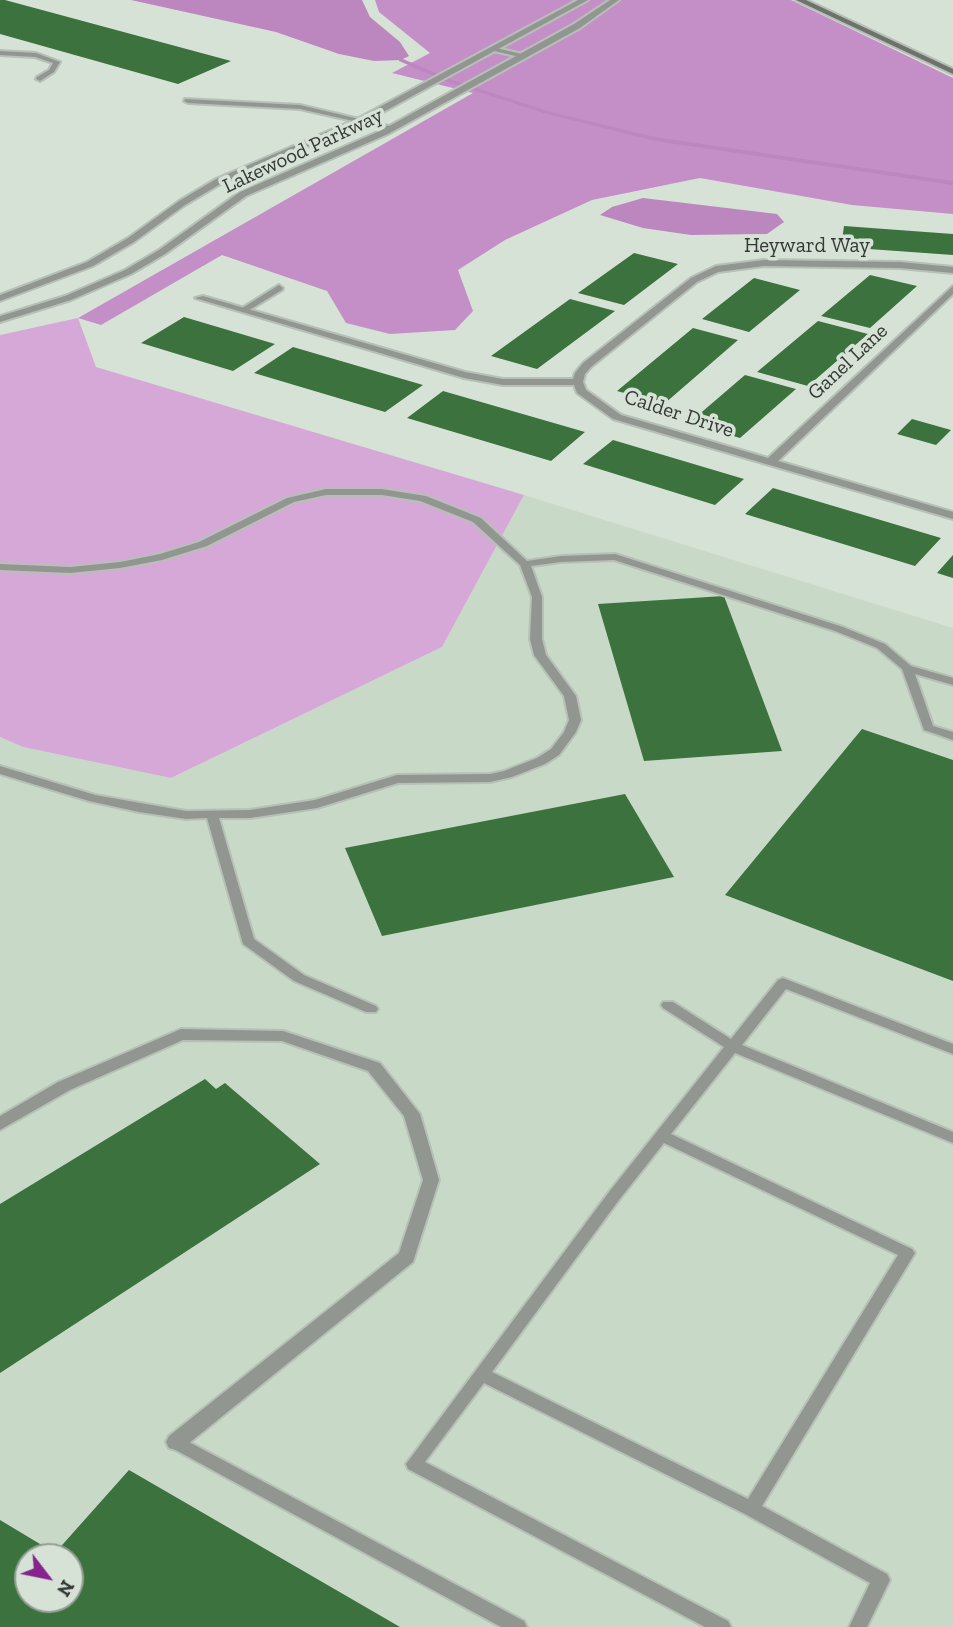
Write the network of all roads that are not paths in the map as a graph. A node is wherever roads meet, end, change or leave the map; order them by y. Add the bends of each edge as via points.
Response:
1 (583, 0) edge
2 (615, 0) edge
3 (800, 0) edge
4 (492, 49) junction
5 (0, 53) edge
6 (524, 56) junction
7 (953, 72) edge
8 (40, 79) dead end
9 (188, 101) dead end
10 (362, 120) junction
11 (393, 128) junction
12 (953, 270) edge
13 (279, 288) dead end
14 (953, 289) edge
15 (0, 298) edge
16 (200, 298) dead end
17 (243, 310) junction
18 (0, 319) edge
19 (578, 382) junction
20 (769, 462) junction
21 (953, 516) edge
22 (525, 564) junction
23 (0, 567) edge
24 (907, 668) junction
25 (953, 682) edge
26 (953, 736) edge
27 (0, 771) edge
28 (212, 816) junction
29 (668, 1005) dead end
30 (371, 1009) dead end
31 (734, 1047) junction
32 (953, 1049) edge
33 (0, 1124) edge
34 (662, 1136) junction
35 (953, 1138) edge
36 (482, 1374) junction
37 (176, 1442) joint
38 (751, 1509) junction
39 (518, 1627) edge
40 (722, 1627) edge
41 (858, 1627) edge

1 - 4 street, Lakewood Parkway
2 - 6 street, Lakewood Parkway
3 - 7 street
4 - 6 lane
4 - 10 street, Lakewood Parkway
5 - 8 lane via 36,55 57,62
6 - 11 street, Lakewood Parkway
9 - 10 lane via 282,104
10 - 11 lane
10 - 15 street, Lakewood Parkway via 219,181 90,264
11 - 18 street, Lakewood Parkway via 243,194 162,252 109,281
12 - 19 street, Heyward Way via 764,263 716,270 694,280 587,365
13 - 17 lane
14 - 20 street, Ganel Lane
16 - 17 street
17 - 19 street via 464,376 503,382
19 - 20 street, Calder Drive via 587,395 617,417
20 - 21 street, Calder Drive
22 - 23 lane via 477,520 460,511 401,493 364,491 326,492 291,500 203,544 141,561 70,570
22 - 24 lane via 615,557 839,629 881,646
22 - 28 lane via 537,597 540,655 574,708 570,732 555,752 526,768 489,778 397,779 290,810
24 - 25 lane
24 - 26 lane via 928,728
27 - 28 lane via 116,803
28 - 30 lane via 247,941 299,978
29 - 31 lane
31 - 32 lane via 783,983
31 - 34 lane
31 - 35 lane
33 - 37 street via 64,1086 181,1034 283,1036 374,1067 412,1114 431,1181 407,1257
34 - 36 lane
34 - 38 lane via 907,1253
36 - 38 lane
36 - 40 lane via 414,1464
37 - 39 lane
38 - 41 lane via 881,1580

